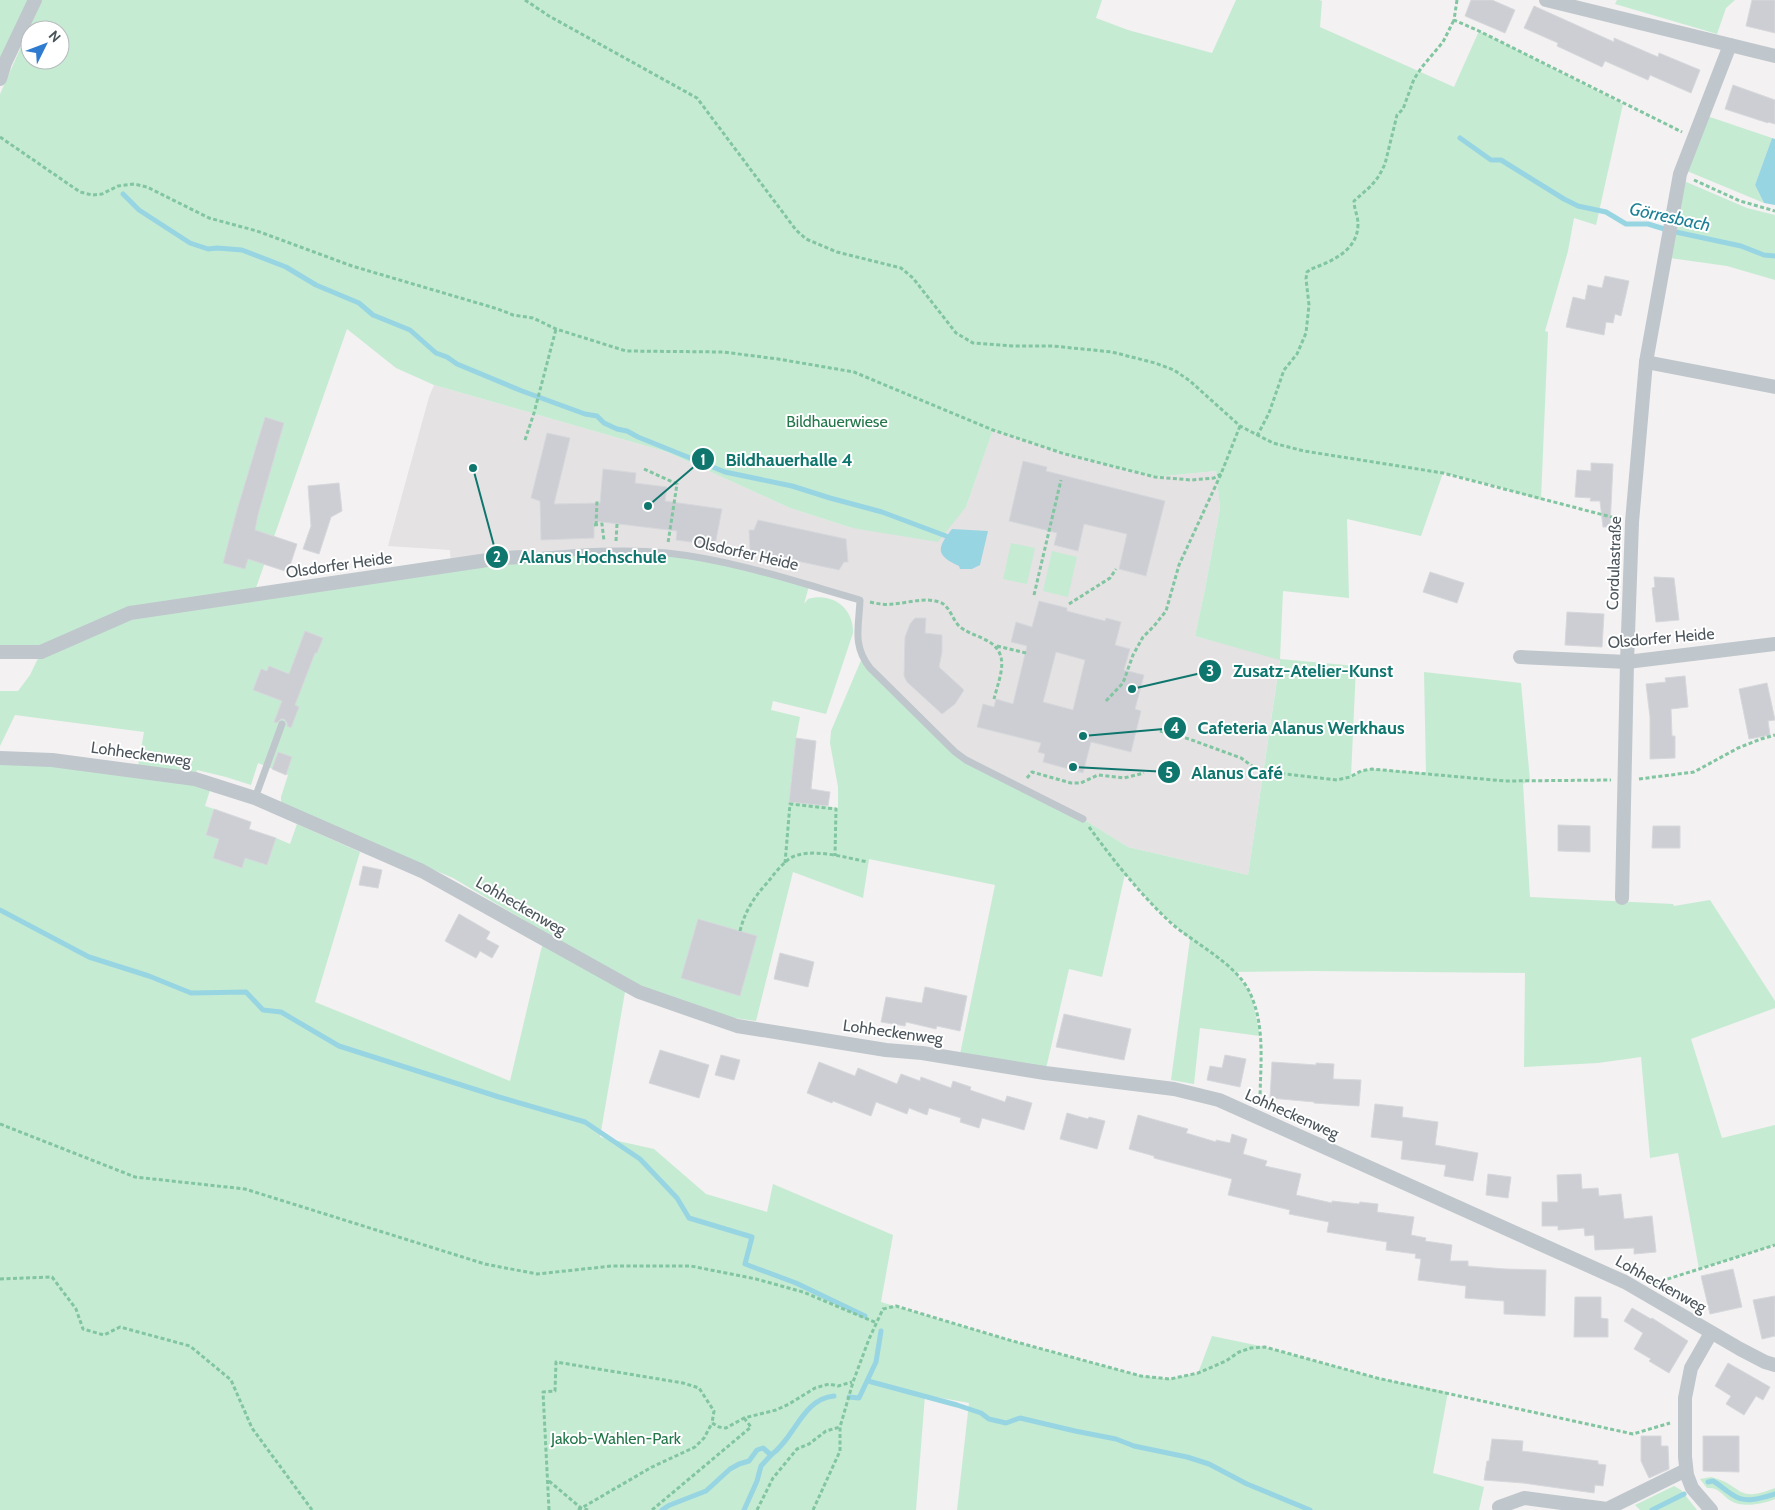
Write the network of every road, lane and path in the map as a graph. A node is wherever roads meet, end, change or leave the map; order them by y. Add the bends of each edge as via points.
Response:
1 (35, 0) edge
2 (525, 0) edge
3 (1457, 0) edge
4 (1546, 0) edge
5 (1454, 20) junction
6 (1730, 45) junction
7 (1775, 56) edge
8 (0, 79) edge
9 (0, 137) edge
10 (1694, 138) junction
11 (1680, 174) junction
12 (1775, 211) edge
13 (556, 329) junction
14 (1646, 362) junction
15 (1775, 387) edge
16 (1240, 426) junction
17 (1257, 436) junction
18 (525, 440) dead end
19 (644, 469) dead end
20 (1221, 474) junction
21 (1061, 480) dead end
22 (597, 502) dead end
23 (1632, 522) junction
24 (605, 552) junction
25 (667, 553) junction
26 (522, 557) joint
27 (1116, 569) dead end
28 (1034, 596) dead end
29 (860, 600) junction
30 (1070, 604) dead end
31 (1775, 644) edge
32 (996, 646) junction
33 (0, 652) edge
34 (1026, 653) dead end
35 (1520, 657) dead end
36 (1627, 662) junction
37 (994, 699) dead end
38 (1106, 701) dead end
39 (282, 724) dead end
40 (1160, 731) dead end
41 (1775, 735) edge
42 (0, 758) edge
43 (1144, 773) dead end
44 (1625, 780) junction
45 (1020, 787) junction
46 (255, 798) junction
47 (1083, 819) joint
48 (835, 856) junction
49 (868, 862) dead end
50 (785, 863) junction
51 (1622, 898) dead end
52 (740, 931) dead end
53 (1260, 1118) junction
54 (0, 1124) edge
55 (1775, 1245) edge
56 (0, 1279) edge
57 (1638, 1289) junction
58 (877, 1323) junction
59 (1711, 1333) junction
60 (1775, 1365) edge
61 (853, 1382) junction
62 (744, 1418) junction
63 (1685, 1418) junction
64 (712, 1423) junction
65 (840, 1427) junction
66 (1686, 1470) junction
67 (548, 1481) junction
68 (1498, 1507) dead end
69 (580, 1509) edge
70 (312, 1510) edge
71 (549, 1510) edge
72 (588, 1510) edge
73 (652, 1510) edge
74 (757, 1510) edge
75 (813, 1510) edge
76 (1711, 1510) edge

1 - 8 street
2 - 16 path via 697,98 796,230 806,239 838,252 901,268 964,340 992,345 1053,346 1112,352 1155,363 1190,381
3 - 5 path
4 - 6 street
5 - 10 path
5 - 17 path via 1443,42 1414,79 1398,115 1379,176 1354,201 1358,234 1353,244 1345,253 1307,272 1309,305 1306,333 1297,354 1284,370
6 - 7 street
6 - 10 street, Cordulastraße
9 - 13 path via 80,192 92,195 134,184 147,187 209,218 513,316 533,318
10 - 11 street, Cordulastraße
11 - 12 path via 1740,201
11 - 14 street, Cordulastraße
13 - 18 path
13 - 20 path via 626,351 723,352 854,372 993,430 1065,454 1155,477 1209,479
14 - 15 street
14 - 23 street, Cordulastraße
16 - 17 path
16 - 20 path
17 - 23 path via 1304,451 1442,473
19 - 25 path via 677,484
20 - 38 path via 1179,565 1166,611 1143,637 1132,655 1123,682
21 - 28 path
22 - 24 path via 595,525 602,524
23 - 36 street, Cordulastraße
24 - 25 lane, Olsdorfer Heide
24 - 26 lane, Olsdorfer Heide
25 - 29 lane, Olsdorfer Heide via 721,562
26 - 33 street, Olsdorfer Heide via 130,613 41,652
27 - 30 path via 1110,578
29 - 32 path via 885,604 940,602 960,627
29 - 45 lane via 858,648 870,668 955,752
31 - 36 street, Olsdorfer Heide
32 - 34 path
32 - 37 path via 1002,662
35 - 36 street, Olsdorfer Heide
36 - 44 street, Cordulastraße
39 - 46 lane
40 - 44 path via 1240,758 1258,771 1310,778 1337,780 1372,769 1504,781
41 - 44 path via 1738,748 1694,772
42 - 46 street, Lohheckenweg via 52,760 195,779
43 - 45 path via 1124,778 1098,775 1081,783 1032,772
44 - 51 street, Cordulastraße
45 - 47 lane
46 - 53 street, Lohheckenweg via 422,871 639,992 721,1021 754,1030 877,1049 1174,1089 1219,1100
47 - 53 path via 1155,908 1235,972 1249,992 1260,1036
48 - 49 path
48 - 50 path via 797,855
48 - 50 path via 836,809 790,804
50 - 52 path via 751,901
53 - 57 street, Lohheckenweg
54 - 58 path via 136,1177 245,1189 485,1264 536,1274 612,1266 691,1266 803,1292
55 - 57 path
56 - 70 path via 52,1277 76,1309 84,1328 104,1335 120,1327 190,1346 231,1380 252,1428
57 - 59 street, Lohheckenweg
58 - 61 path
58 - 63 path via 884,1309 896,1306 1142,1376 1170,1379 1198,1373 1239,1352 1265,1347 1377,1378 1633,1434
59 - 60 street, Lohheckenweg
59 - 63 street via 1691,1368
61 - 62 path via 815,1388 776,1410
61 - 65 path
62 - 64 path via 726,1428
62 - 73 path via 751,1427
63 - 66 street
64 - 67 path via 714,1411 699,1388 556,1362 555,1391 543,1392
64 - 69 path via 695,1447 652,1467
65 - 74 path via 826,1431 796,1450 773,1478
65 - 75 path via 840,1451
66 - 68 street via 1606,1509 1524,1498
66 - 76 street via 1692,1488
67 - 69 path
67 - 71 path
69 - 72 path

